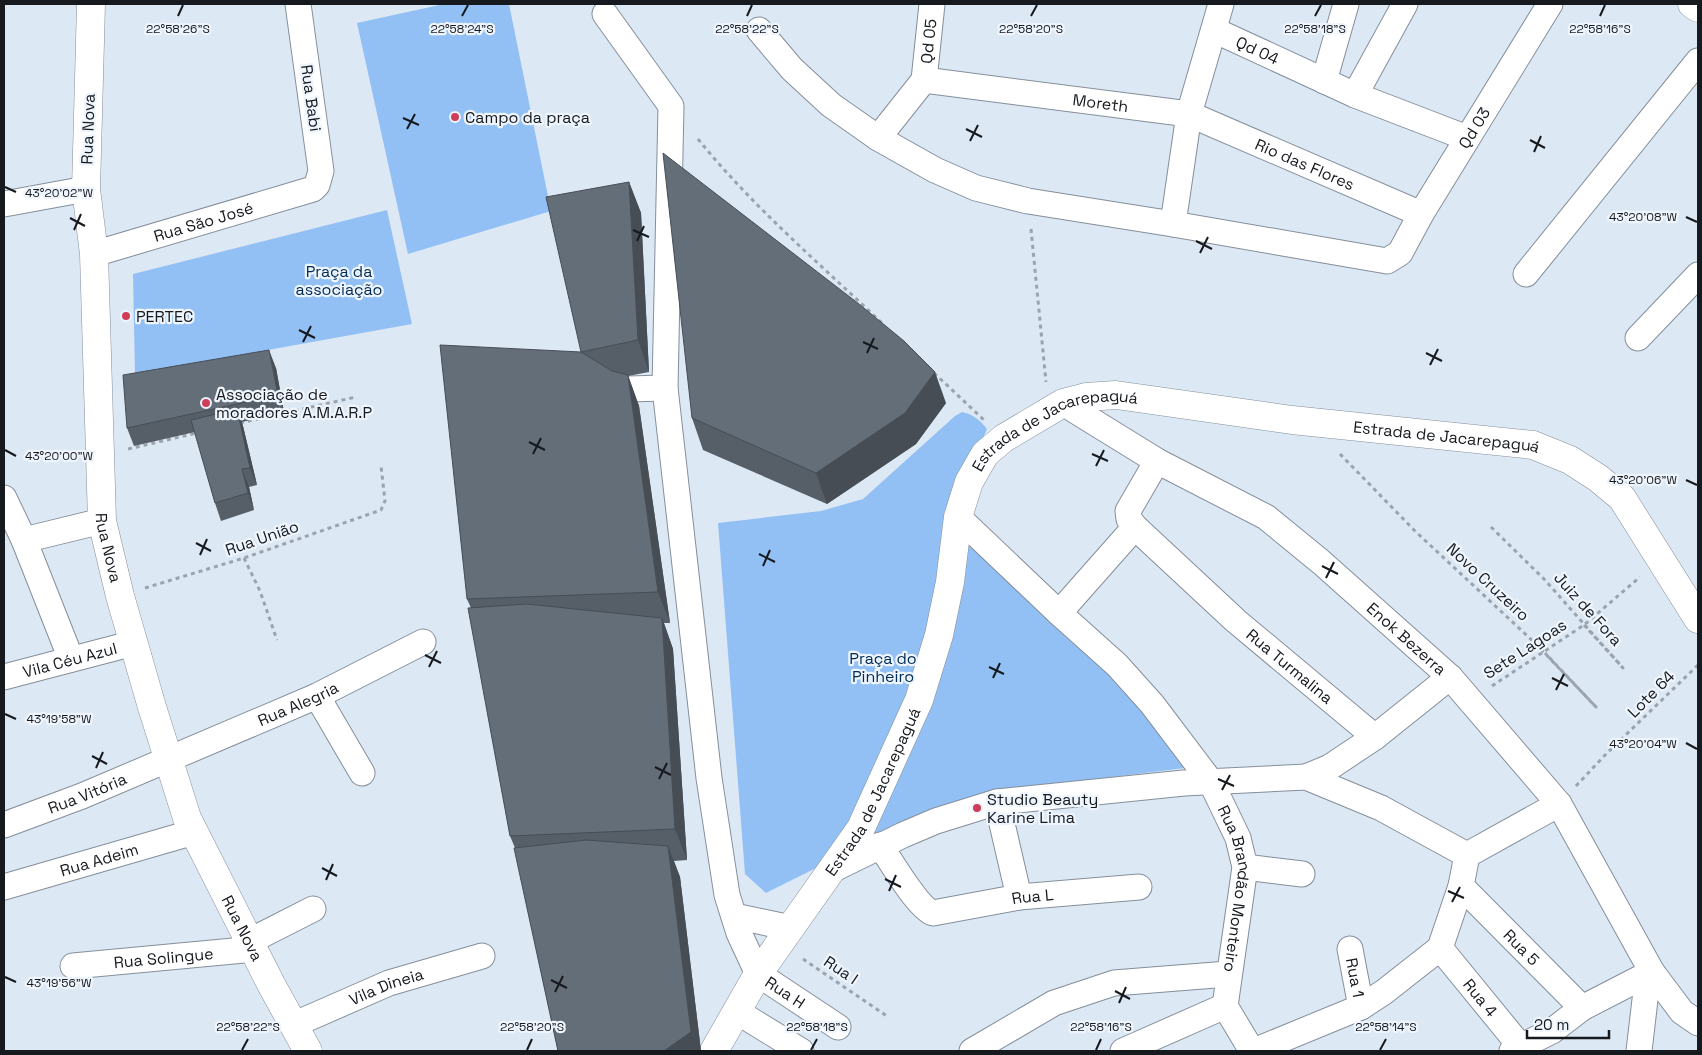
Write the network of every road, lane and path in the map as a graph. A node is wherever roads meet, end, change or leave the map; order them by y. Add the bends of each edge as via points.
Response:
1 (91, 4) edge
2 (298, 4) edge
3 (932, 4) edge
4 (1221, 4) edge
5 (1346, 4) edge
6 (1405, 4) edge
7 (1550, 4) edge
8 (1692, 4) edge
9 (1698, 8) edge
10 (605, 14) dead end
11 (759, 30) dead end
12 (1214, 30) junction
13 (1698, 61) edge
14 (924, 80) junction
15 (1324, 81) junction
16 (1355, 95) junction
17 (671, 106) junction
18 (1190, 114) junction
19 (878, 138) junction
20 (1467, 138) junction
21 (86, 189) junction
22 (313, 189) joint
23 (1028, 201) junction
24 (4, 204) edge
25 (1420, 214) junction
26 (1173, 224) junction
27 (94, 254) junction
28 (1526, 274) dead end
29 (1698, 275) edge
30 (889, 329) edge
31 (1638, 338) dead end
32 (932, 370) edge
33 (600, 386) edge
34 (665, 388) junction
35 (356, 397) dead end
36 (1056, 407) junction
37 (1310, 422) junction
38 (232, 425) edge
39 (204, 432) edge
40 (1004, 438) junction
41 (100, 455) junction
42 (1157, 461) junction
43 (381, 466) dead end
44 (4, 498) edge
45 (958, 517) junction
46 (102, 520) junction
47 (1491, 527) dead end
48 (1135, 528) junction
49 (24, 540) junction
50 (244, 558) junction
51 (1660, 560) junction
52 (120, 596) junction
53 (1058, 613) junction
54 (1698, 619) edge
55 (1584, 625) junction
56 (277, 640) dead end
57 (423, 642) dead end
58 (134, 643) junction
59 (1545, 653) junction
60 (71, 659) junction
61 (1698, 665) edge
62 (1450, 676) junction
63 (4, 677) edge
64 (317, 696) junction
65 (1471, 699) junction
66 (1375, 737) junction
67 (168, 758) junction
68 (362, 773) dead end
69 (1306, 777) junction
70 (1211, 782) junction
71 (997, 802) junction
72 (1559, 804) junction
73 (4, 825) edge
74 (194, 832) junction
75 (880, 845) junction
76 (1467, 855) junction
77 (1245, 868) junction
78 (834, 869) junction
79 (1302, 874) dead end
80 (1461, 886) junction
81 (4, 887) edge
82 (1139, 887) dead end
83 (1019, 897) junction
84 (313, 909) dead end
85 (734, 916) junction
86 (786, 936) junction
87 (252, 945) junction
88 (1350, 948) dead end
89 (1440, 948) junction
90 (482, 956) dead end
91 (74, 966) dead end
92 (1650, 973) junction
93 (758, 974) junction
94 (1228, 974) junction
95 (1225, 1006) junction
96 (1360, 1007) junction
97 (1582, 1008) junction
98 (736, 1011) junction
99 (887, 1016) dead end
100 (1698, 1022) edge
101 (293, 1025) junction
102 (838, 1027) dead end
103 (1516, 1049) edge
104 (308, 1051) edge
105 (714, 1051) edge
106 (801, 1051) edge
107 (974, 1051) edge
108 (1123, 1051) edge
109 (1253, 1051) edge
110 (1639, 1051) edge

1 - 21 street, Rua Nova
2 - 22 street, Rua Babi via 321,170
3 - 14 street, Qd 05
4 - 12 street
5 - 15 street
6 - 16 street
7 - 20 street, Qd 03
8 - 9 street
10 - 17 street
11 - 19 street via 792,70 831,105
12 - 15 street, Qd 04
12 - 18 street
13 - 28 street
14 - 18 street, Moreth
14 - 19 street
15 - 16 street, Qd 04
16 - 20 street, Qd 04
17 - 30 path via 724,172
17 - 34 street
18 - 25 street, Rio das Flores
18 - 26 street
19 - 23 street via 935,170 976,188
20 - 25 street, Qd 03
21 - 24 street
21 - 27 street, Rua Nova
22 - 27 street, Rua São José
23 - 26 street
23 - 36 path
25 - 26 street, Qd 03 via 1400,254 1387,261
27 - 41 street, Rua Nova
29 - 31 street
32 - 40 path
33 - 34 street
34 - 85 street via 709,778 727,895
35 - 38 path
36 - 37 street, Estrada de Jacarepaguá via 1086,397 1116,395
36 - 40 street, Estrada de Jacarepaguá
36 - 42 street, Enok Bezerra
37 - 51 street, Estrada de Jacarepaguá via 1533,445 1570,460 1622,498
37 - 59 path, Novo Cruzeiro via 1415,531 1536,644 1596,707
39 - 41 path
40 - 45 street, Estrada de Jacarepaguá via 985,454 970,482
41 - 46 street, Rua Nova
42 - 48 street via 1128,511
42 - 62 street, Enok Bezerra via 1266,517 1322,562
43 - 50 path, Rua União via 385,501 381,510
44 - 49 street
45 - 53 street, Rua Brandão Monteiro
45 - 78 street, Estrada de Jacarepaguá via 939,635 919,700 861,828
46 - 49 street
46 - 52 street, Rua Nova
47 - 55 path, Juiz de Fora via 1544,579 1623,668
48 - 53 street
48 - 66 street, Rua Turmalina via 1236,621
49 - 60 street
50 - 52 path, Rua União
50 - 56 path via 260,591
51 - 54 street, Estrada de Jacarepaguá
51 - 55 path, Sete Lagoas
52 - 58 street, Rua Nova
53 - 70 street, Rua Brandão Monteiro via 1118,665
55 - 59 path, Sete Lagoas
57 - 64 street, Rua Alegria
58 - 60 street, Vila Céu Azul
58 - 67 street, Rua Nova
59 - 65 path, Sete Lagoas
60 - 63 street, Vila Céu Azul
61 - 72 path, Lote 64
62 - 65 street, Enok Bezerra
62 - 66 street
64 - 67 street, Rua Alegria
64 - 68 street
65 - 72 street, Enok Bezerra
66 - 69 street via 1330,766
67 - 73 street, Rua Vitória via 82,796
67 - 74 street, Rua Nova
69 - 70 street
69 - 76 street via 1381,808
70 - 71 street
70 - 77 street, Rua Brandão Monteiro via 1238,838
71 - 75 street via 936,821
71 - 83 street
72 - 76 street
72 - 92 street, Enok Bezerra
74 - 81 street, Rua Adeim
74 - 87 street, Rua Nova
75 - 78 street
75 - 83 street, Rua L via 928,911 939,914
76 - 80 street
77 - 79 street
77 - 94 street, Rua Brandão Monteiro
78 - 86 street, Estrada de Jacarepaguá
80 - 89 street
80 - 97 street, Rua 5
82 - 83 street, Rua L
84 - 87 street
85 - 86 street
85 - 93 street
86 - 93 street, Estrada de Jacarepaguá
86 - 99 path, Rua I
87 - 91 street, Rua Solingue
87 - 101 street, Rua Nova
88 - 96 street, Rua 1
89 - 96 street
89 - 103 street, Rua 4
90 - 101 street, Vila Dineia via 389,983
92 - 97 street
92 - 100 street, Enok Bezerra via 1682,1012
92 - 110 street
93 - 98 street, Estrada de Jacarepaguá
93 - 102 street, Rua H
94 - 95 street, Rua Brandão Monteiro
94 - 107 street via 1114,983 1054,1003
95 - 108 street
95 - 109 street
96 - 109 street
97 - 103 street via 1552,1031
98 - 105 street, Estrada de Jacarepaguá
98 - 106 street
101 - 104 street, Rua Nova

